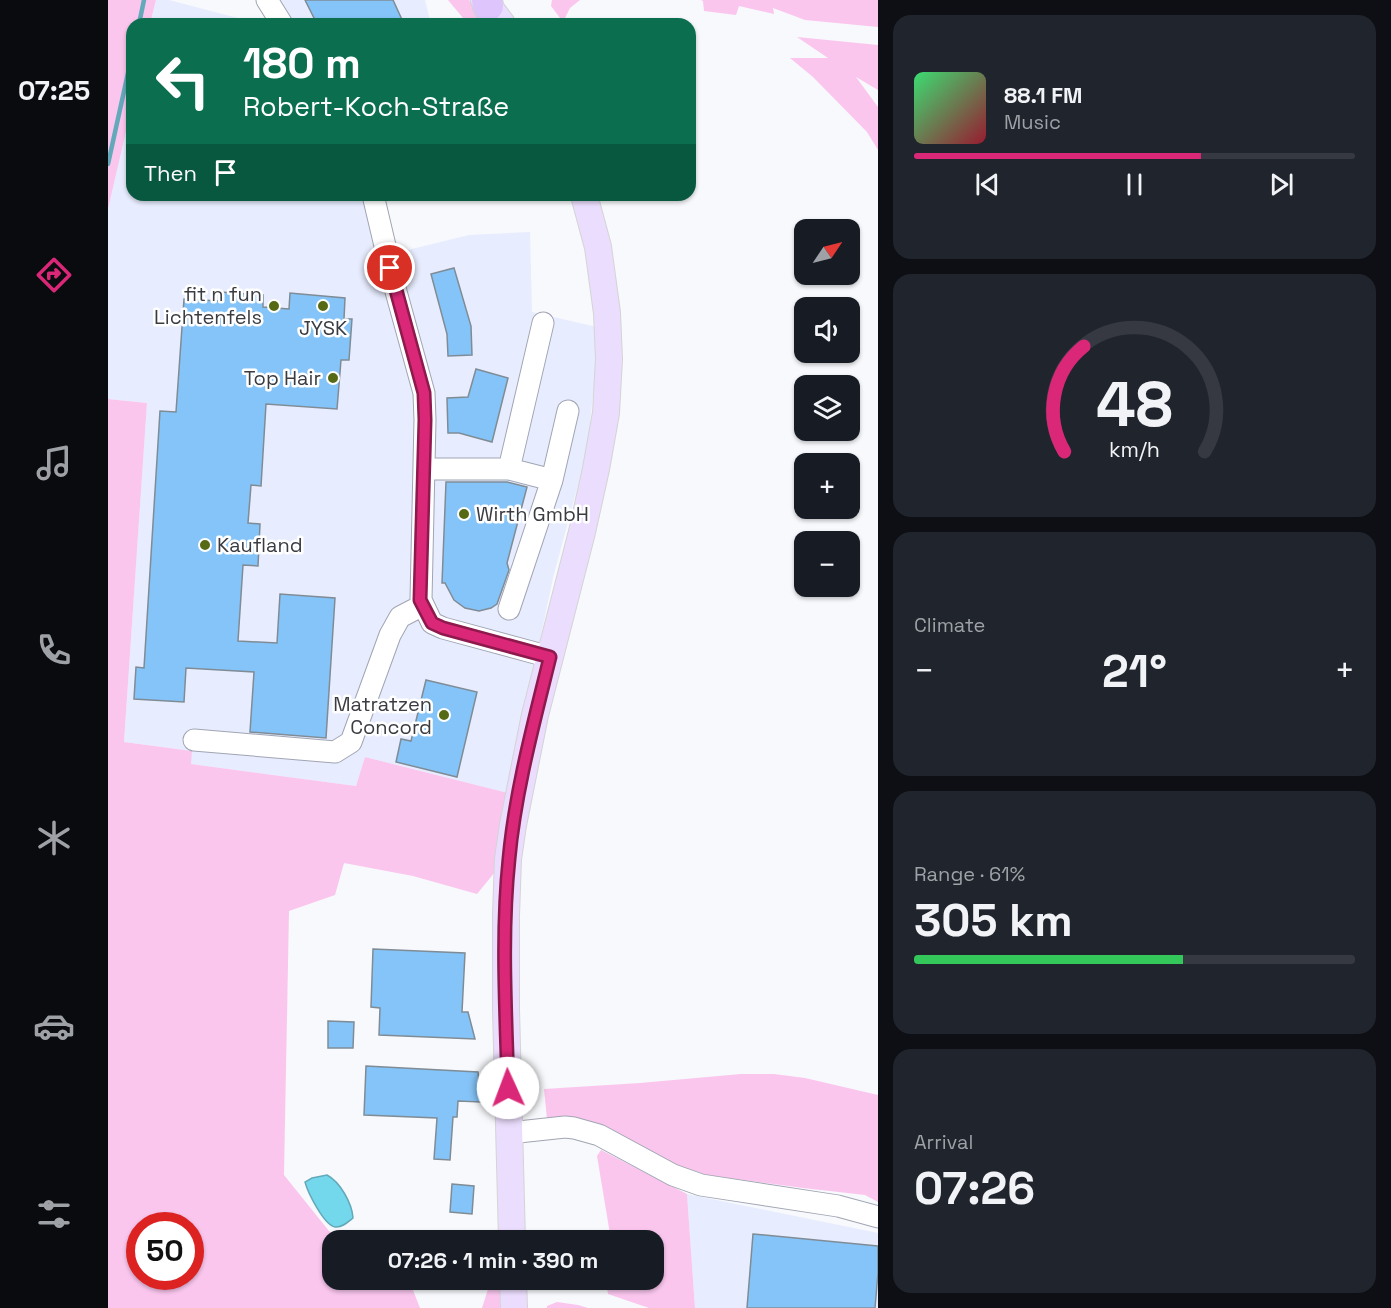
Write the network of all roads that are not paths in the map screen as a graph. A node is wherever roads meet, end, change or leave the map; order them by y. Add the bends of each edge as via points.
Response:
1 (374, 201) edge
2 (586, 201) edge
3 (543, 323) dead end
4 (568, 411) dead end
5 (424, 469) junction
6 (508, 469) junction
7 (552, 480) junction
8 (423, 605) junction
9 (510, 609) dead end
10 (550, 657) junction
11 (194, 740) dead end
12 (509, 1133) junction
13 (878, 1217) edge
14 (512, 1230) edge
15 (513, 1290) edge
16 (514, 1308) edge

1 - 5 street via 424,393
2 - 10 main road via 598,247 606,313 606,413 589,501
3 - 6 street
4 - 7 street
5 - 6 street
5 - 8 street via 420,590
6 - 7 street
7 - 9 street
8 - 10 street via 432,623 443,628
8 - 11 street via 400,617 351,742 335,752
10 - 12 main road via 524,767 508,859
12 - 13 street via 574,1128 600,1135 673,1175 701,1185 838,1206
12 - 14 main road
15 - 16 main road

